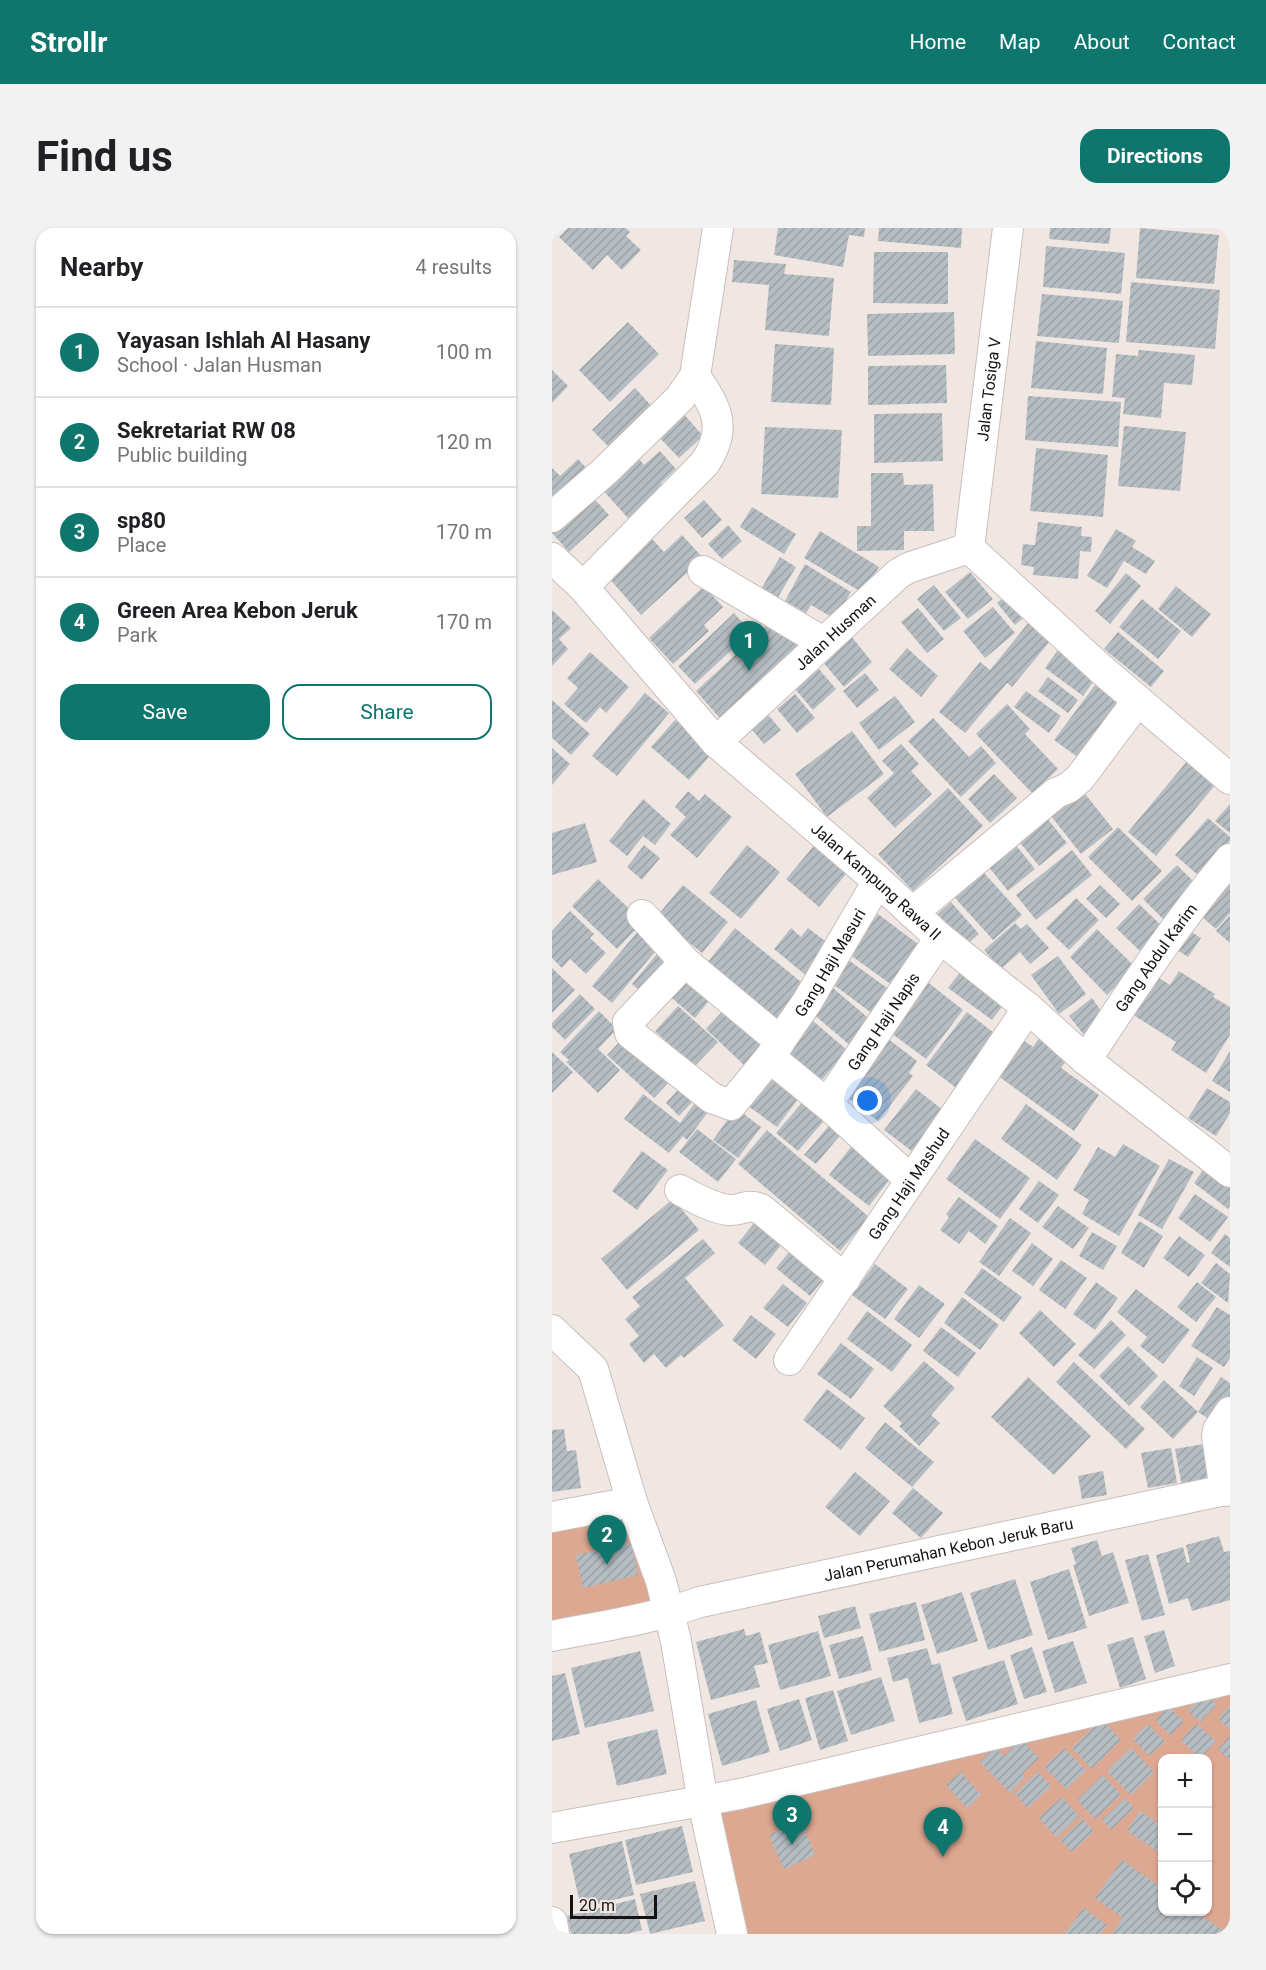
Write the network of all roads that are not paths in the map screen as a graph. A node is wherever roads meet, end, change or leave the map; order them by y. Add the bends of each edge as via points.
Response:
1 (718, 228) edge
2 (1008, 228) edge
3 (695, 376) junction
4 (552, 517) edge
5 (969, 548) junction
6 (552, 558) edge
7 (703, 571) dead end
8 (583, 587) junction
9 (823, 642) junction
10 (1130, 711) dead end
11 (716, 742) junction
12 (1230, 778) edge
13 (1230, 859) edge
14 (878, 881) junction
15 (912, 913) junction
16 (642, 915) dead end
17 (940, 938) junction
18 (685, 962) junction
19 (1028, 1008) junction
20 (776, 1048) junction
21 (1086, 1060) junction
22 (827, 1104) junction
23 (1230, 1172) edge
24 (911, 1180) junction
25 (680, 1190) dead end
26 (844, 1279) junction
27 (552, 1330) edge
28 (789, 1360) dead end
29 (1230, 1412) edge
30 (1227, 1490) edge
31 (632, 1502) junction
32 (552, 1517) edge
33 (670, 1613) junction
34 (552, 1636) edge
35 (1230, 1679) edge
36 (703, 1802) junction
37 (552, 1828) edge
38 (552, 1922) edge
39 (554, 1934) edge
40 (732, 1934) edge

1 - 3 street
2 - 5 street, Jalan Tosiga V
3 - 4 street via 680,398
3 - 8 street via 718,420 719,435 714,449 705,463
5 - 9 street, Jalan Husman via 898,574
5 - 12 street via 1101,669
6 - 8 street, Jalan Kampung Rawa II
7 - 9 street
8 - 11 street, Jalan Kampung Rawa II
9 - 11 street, Jalan Husman
10 - 15 street via 1080,778 1056,793
11 - 14 street, Jalan Kampung Rawa II
13 - 21 street, Gang Abdul Karim via 1133,987
14 - 15 street, Jalan Kampung Rawa II
14 - 20 street, Gang Haji Masuri
15 - 17 street, Jalan Kampung Rawa II
16 - 18 street
17 - 19 street, Jalan Kampung Rawa II
17 - 22 street, Gang Haji Napis
18 - 20 street
18 - 20 street, Gang Haji Masuri via 628,1022 630,1033 711,1098 731,1105
19 - 21 street, Jalan Kampung Rawa II
19 - 24 street, Gang Haji Mashud
20 - 22 street via 773,1060
21 - 23 street, Jalan Kampung Rawa II
22 - 24 street
24 - 26 street, Gang Haji Mashud
25 - 26 street via 729,1210 750,1205 761,1209
26 - 28 street, Gang Haji Mashud
27 - 31 street via 593,1369
29 - 30 street via 1217,1436
30 - 33 street, Jalan Perumahan Kebon Jeruk Baru via 711,1600
31 - 32 street
31 - 33 street
33 - 34 street, Jalan Perumahan Kebon Jeruk Baru
33 - 36 street
35 - 36 street
36 - 37 street
36 - 40 street
38 - 39 street

